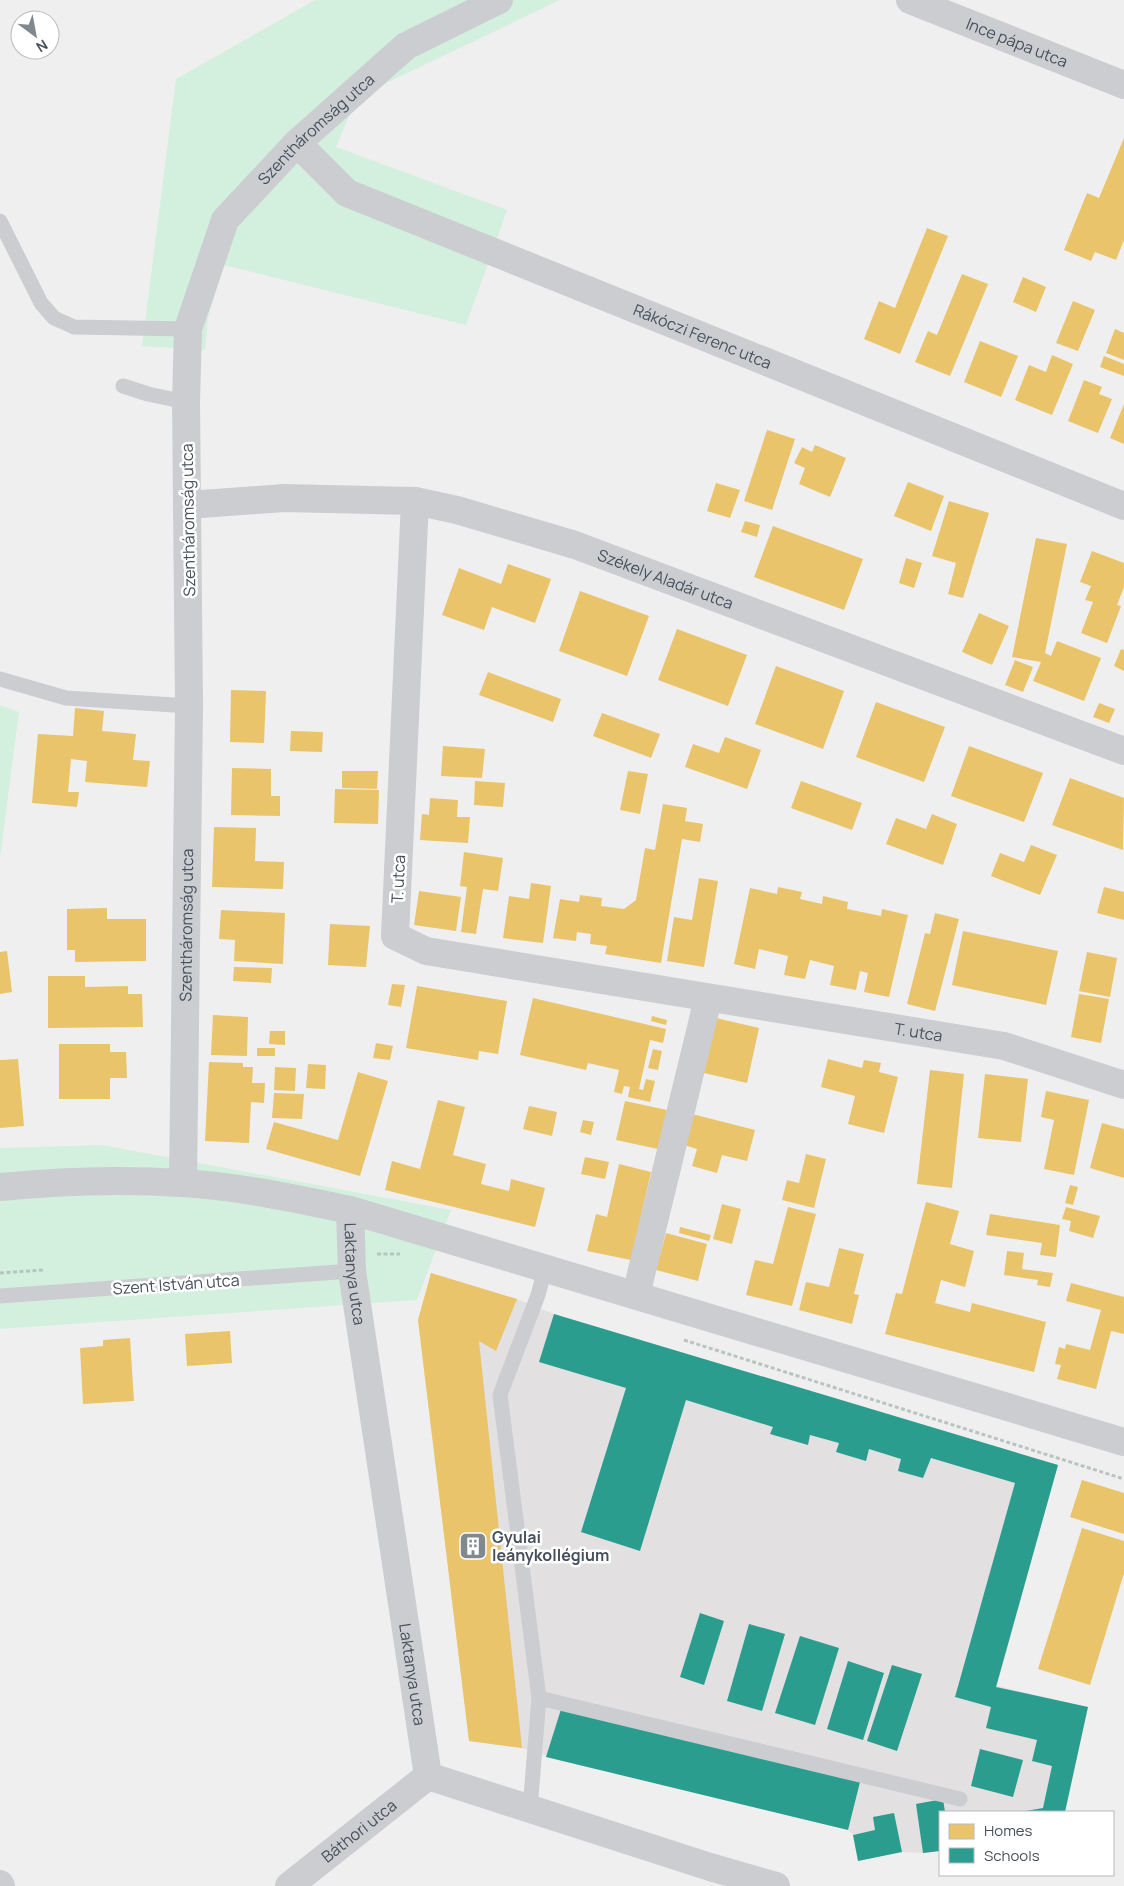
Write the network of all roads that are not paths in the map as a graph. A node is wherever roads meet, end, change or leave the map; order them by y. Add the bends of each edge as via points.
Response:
1 (500, 0) edge
2 (910, 0) edge
3 (1124, 85) edge
4 (297, 143) junction
5 (0, 221) edge
6 (188, 329) junction
7 (123, 386) dead end
8 (186, 402) junction
9 (415, 501) junction
10 (188, 505) junction
11 (1124, 506) edge
12 (0, 678) edge
13 (189, 706) junction
14 (1124, 752) edge
15 (708, 1000) junction
16 (1124, 1084) edge
17 (183, 1183) junction
18 (0, 1187) edge
19 (350, 1210) junction
20 (352, 1262) junction
21 (545, 1269) junction
22 (636, 1295) junction
23 (0, 1296) edge
24 (1124, 1442) edge
25 (539, 1698) junction
26 (428, 1776) junction
27 (960, 1799) dead end
28 (530, 1809) junction
29 (289, 1886) edge
30 (776, 1886) edge

1 - 4 street, Szentháromság utca via 406,46
2 - 3 street, Ince pápa utca
4 - 6 street, Szentháromság utca via 225,220
4 - 11 street, Rákóczi Ferenc utca via 347,193
5 - 6 lane via 41,303 54,318 74,327
6 - 8 street, Szentháromság utca
7 - 8 lane
8 - 10 street, Szentháromság utca
9 - 10 street, Székely Aladár utca via 284,498
9 - 14 street, Székely Aladár utca via 575,544
9 - 15 street, T. utca via 395,936 426,952
10 - 13 street, Szentháromság utca
12 - 13 lane via 66,698
13 - 17 street, Szentháromság utca
15 - 16 street, T. utca via 1004,1046
15 - 22 street
17 - 18 street via 64,1181
17 - 19 street via 288,1197
19 - 20 street, Laktanya utca
19 - 21 street
20 - 23 lane, Szent István utca
20 - 26 street, Laktanya utca
21 - 22 street
21 - 25 lane via 500,1395
22 - 24 street
25 - 27 lane
25 - 28 lane
26 - 28 street
26 - 29 street, Báthori utca
28 - 30 street via 710,1868

